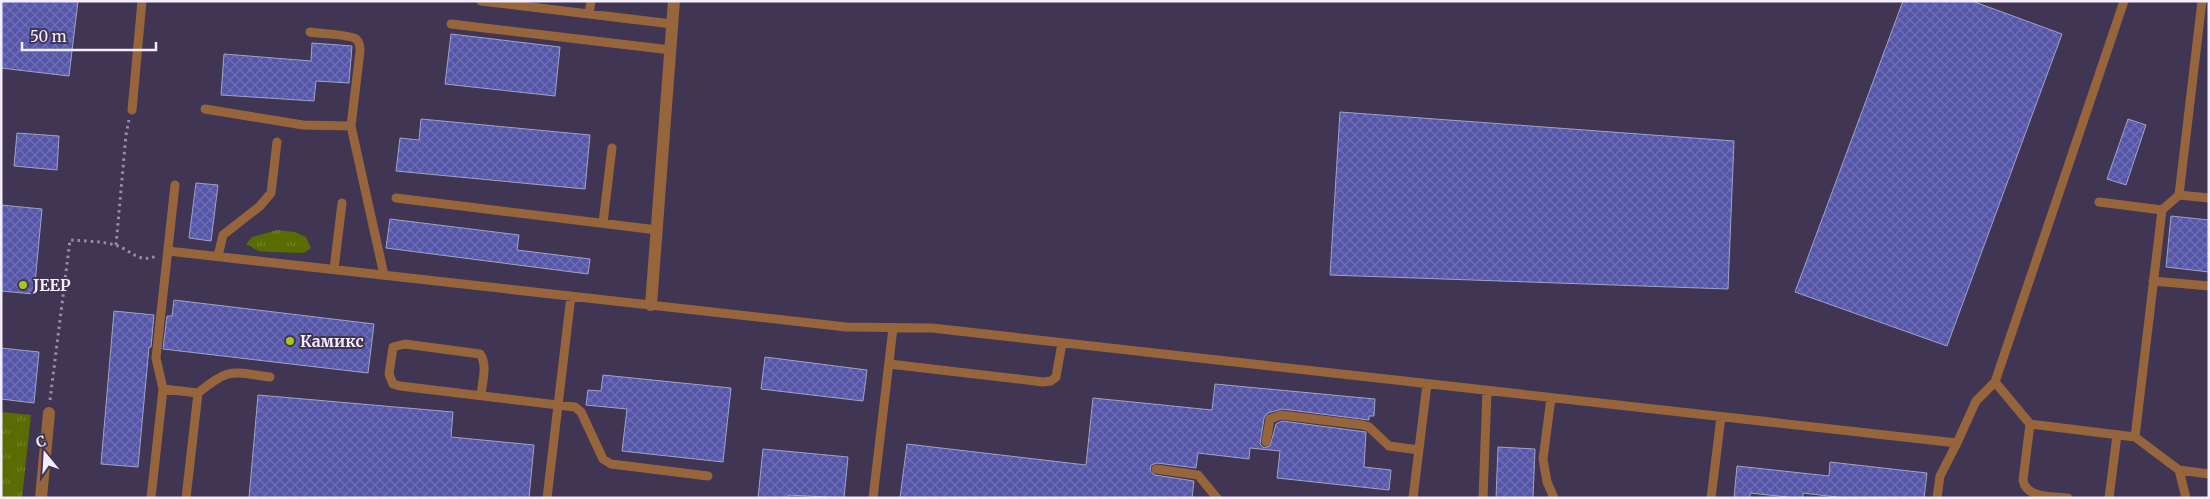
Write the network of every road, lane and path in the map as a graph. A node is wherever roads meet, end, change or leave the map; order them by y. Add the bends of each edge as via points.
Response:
1 (142, 1) edge
2 (481, 1) edge
3 (591, 1) edge
4 (674, 1) edge
5 (2124, 1) edge
6 (2202, 1) edge
7 (589, 14) junction
8 (451, 24) dead end
9 (672, 24) junction
10 (310, 32) dead end
11 (670, 50) junction
12 (205, 109) dead end
13 (132, 110) joint
14 (351, 126) junction
15 (277, 142) dead end
16 (612, 148) dead end
17 (175, 185) dead end
18 (2179, 195) junction
19 (396, 198) dead end
20 (2209, 198) edge
21 (2099, 202) dead end
22 (342, 203) dead end
23 (2162, 210) junction
24 (603, 223) junction
25 (657, 230) junction
26 (116, 245) junction
27 (168, 251) junction
28 (218, 256) junction
29 (334, 269) junction
30 (384, 275) junction
31 (2154, 281) junction
32 (2209, 286) edge
33 (571, 296) junction
34 (651, 305) junction
35 (893, 328) junction
36 (1062, 343) junction
37 (889, 364) junction
38 (270, 376) dead end
39 (1995, 382) junction
40 (1427, 384) junction
41 (163, 389) junction
42 (1487, 390) junction
43 (198, 393) junction
44 (481, 395) junction
45 (1551, 398) junction
46 (558, 404) junction
47 (49, 413) joint
48 (1721, 417) junction
49 (2030, 424) junction
50 (2117, 435) junction
51 (2135, 437) junction
52 (1266, 442) dead end
53 (1958, 443) junction
54 (1419, 450) junction
55 (1156, 469) dead end
56 (2179, 470) junction
57 (2209, 474) edge
58 (708, 476) dead end
59 (41, 498) edge
60 (150, 498) edge
61 (186, 498) edge
62 (547, 498) edge
63 (873, 498) edge
64 (1217, 498) edge
65 (1413, 498) edge
66 (1483, 498) edge
67 (1554, 498) edge
68 (1711, 498) edge
69 (1937, 498) edge
70 (2068, 498) edge
71 (2109, 498) edge
72 (2186, 498) edge

1 - 13 lane
2 - 7 lane
3 - 7 lane
4 - 9 street
5 - 39 lane
6 - 18 lane
7 - 9 lane
8 - 11 lane
9 - 11 street
10 - 14 lane via 349,37 359,44
11 - 25 street
12 - 14 lane via 303,125
13 - 26 path via 126,135
14 - 30 lane
15 - 28 lane via 271,193 260,206 223,235
16 - 24 lane
17 - 27 lane
18 - 20 lane
18 - 23 lane
19 - 24 lane
21 - 23 lane
22 - 29 lane
23 - 31 lane
24 - 25 lane
25 - 34 street
26 - 27 path via 136,257 151,258
26 - 47 path via 70,240
27 - 28 lane
27 - 41 lane via 156,358
28 - 29 lane
29 - 30 lane
30 - 33 lane
31 - 32 lane
31 - 51 lane
33 - 34 lane
33 - 46 lane
34 - 35 lane via 846,327
35 - 36 lane via 932,328
35 - 37 lane
36 - 37 lane via 1056,378 1043,382
36 - 40 lane
37 - 63 lane
38 - 43 lane via 230,373 216,378
39 - 49 lane
39 - 53 lane via 1976,401
40 - 42 lane
40 - 54 lane
41 - 43 lane
41 - 60 lane
42 - 45 lane
42 - 66 lane
43 - 61 lane
44 - 44 lane via 393,384 389,374 394,347 405,344 480,354 484,366
44 - 46 lane
45 - 48 lane
45 - 67 lane via 1543,459
46 - 58 lane via 575,407 580,412 603,459 611,464
46 - 62 lane
47 - 59 street
48 - 53 lane
48 - 68 lane
49 - 50 lane
49 - 70 lane via 2024,487 2028,492
50 - 51 lane
50 - 71 lane
51 - 56 lane
52 - 54 lane via 1270,419 1281,415 1363,425 1389,446
53 - 69 lane via 1940,476
54 - 65 lane
55 - 64 lane via 1198,475
56 - 57 lane
56 - 72 lane

